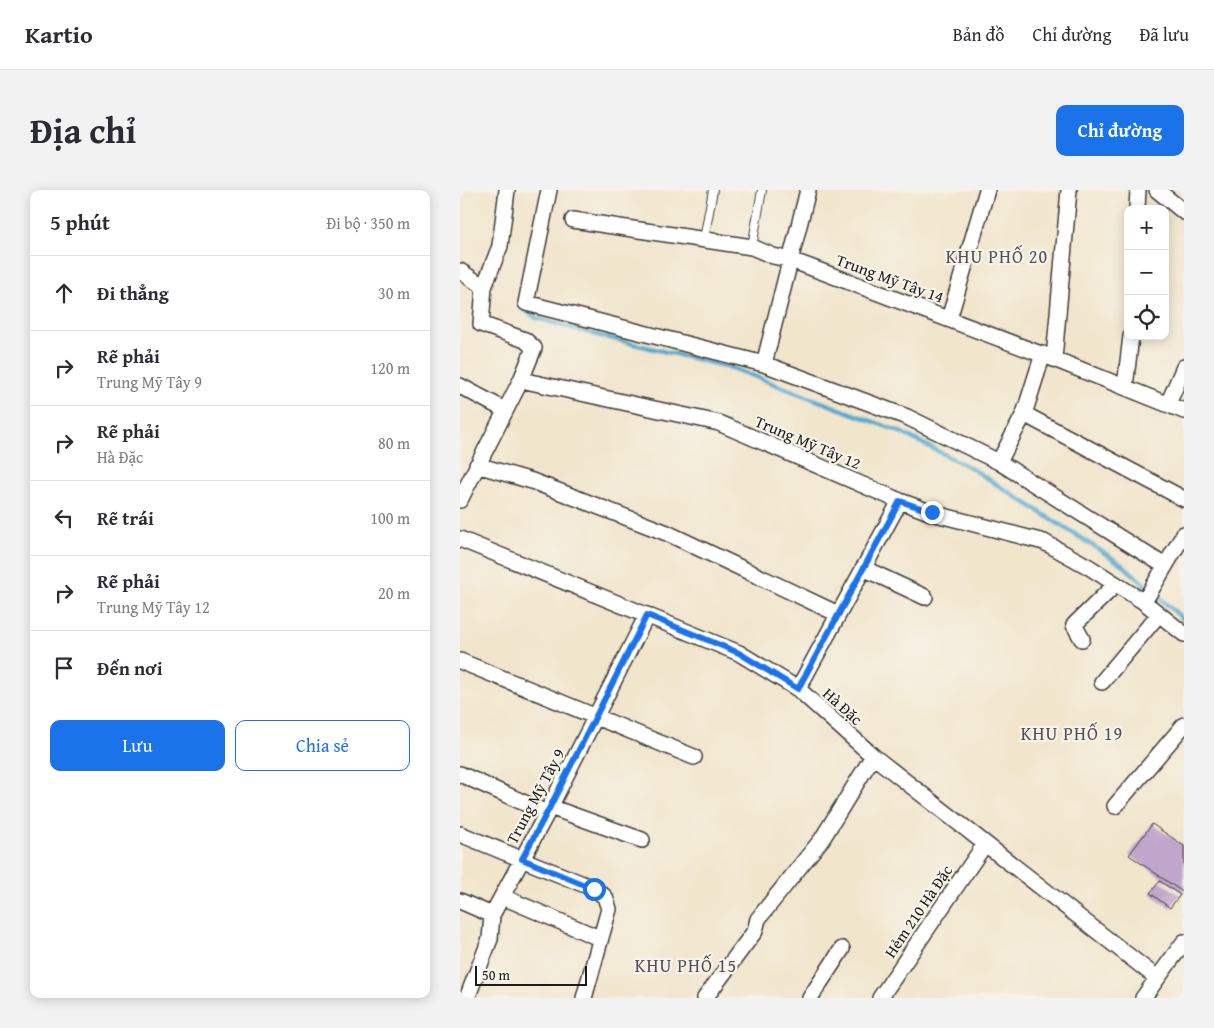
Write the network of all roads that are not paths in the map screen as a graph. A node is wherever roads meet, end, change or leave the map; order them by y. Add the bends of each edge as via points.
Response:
1 (507, 190) edge
2 (549, 190) edge
3 (713, 190) edge
4 (762, 190) edge
5 (808, 190) edge
6 (986, 190) edge
7 (1070, 190) edge
8 (1138, 190) edge
9 (1157, 190) edge
10 (1137, 205) edge
11 (1184, 212) edge
12 (573, 220) dead end
13 (704, 239) junction
14 (752, 247) junction
15 (790, 260) junction
16 (460, 271) edge
17 (484, 287) junction
18 (950, 319) junction
19 (1131, 340) edge
20 (1049, 356) junction
21 (764, 364) junction
22 (1184, 367) edge
23 (521, 380) junction
24 (460, 386) edge
25 (1125, 387) junction
26 (1168, 404) junction
27 (505, 410) junction
28 (1184, 411) edge
29 (1024, 414) junction
30 (999, 462) junction
31 (477, 466) junction
32 (1184, 499) edge
33 (460, 500) edge
34 (900, 501) junction
35 (1184, 534) edge
36 (460, 539) edge
37 (1165, 566) junction
38 (863, 568) junction
39 (1116, 584) junction
40 (925, 597) dead end
41 (1146, 600) junction
42 (838, 614) junction
43 (1159, 614) junction
44 (647, 615) junction
45 (1184, 634) edge
46 (1082, 639) dead end
47 (460, 661) edge
48 (1102, 682) dead end
49 (798, 689) junction
50 (595, 718) junction
51 (1184, 724) edge
52 (873, 756) junction
53 (694, 757) dead end
54 (460, 774) edge
55 (1115, 806) dead end
56 (549, 810) junction
57 (460, 834) edge
58 (642, 840) dead end
59 (985, 844) junction
60 (522, 859) junction
61 (503, 898) junction
62 (460, 901) edge
63 (492, 915) junction
64 (599, 938) junction
65 (1184, 942) edge
66 (842, 949) dead end
67 (1157, 978) junction
68 (587, 995) edge
69 (467, 998) edge
70 (705, 998) edge
71 (810, 998) edge
72 (880, 998) edge
73 (1144, 998) edge

1 - 17 street via 500,246
2 - 21 street via 526,302
3 - 13 lane
4 - 14 lane
5 - 15 street
6 - 18 street
7 - 20 street
8 - 10 street
9 - 11 street
12 - 13 street, Trung Mỹ Tây 14
13 - 14 street, Trung Mỹ Tây 14
14 - 15 street, Trung Mỹ Tây 14
15 - 18 street, Trung Mỹ Tây 14
15 - 21 street
16 - 17 street
17 - 23 street via 481,324 525,340 534,348
18 - 20 street, Trung Mỹ Tây 14
19 - 25 street
20 - 25 street, Trung Mỹ Tây 14
20 - 29 street
21 - 30 street via 907,417
22 - 26 street
23 - 27 street
23 - 34 street, Trung Mỹ Tây 12 via 719,423
24 - 27 street
25 - 26 street, Trung Mỹ Tây 14
26 - 28 street, Trung Mỹ Tây 14
27 - 31 street
29 - 30 street
29 - 32 street
30 - 37 street
31 - 33 street
31 - 42 street via 532,481 667,533
34 - 38 street
34 - 39 street, Trung Mỹ Tây 12 via 1044,542
35 - 37 street
36 - 44 street, Hà Đặc
37 - 41 street
38 - 40 street
38 - 42 street
39 - 41 street, Trung Mỹ Tây 12
39 - 46 street via 1074,625
41 - 43 street, Trung Mỹ Tây 12
42 - 49 street
43 - 45 street, Trung Mỹ Tây 12
43 - 48 street
44 - 49 street, Hà Đặc via 739,653
44 - 50 street, Trung Mỹ Tây 9
47 - 50 street
49 - 52 street, Hà Đặc
50 - 53 street
50 - 56 street, Trung Mỹ Tây 9
51 - 55 street
52 - 59 street, Hà Đặc
52 - 70 street via 822,839 758,919 755,931
54 - 56 street
56 - 58 street
56 - 60 street, Trung Mỹ Tây 9
57 - 60 street
59 - 67 street, Hà Đặc
59 - 72 street, Hẻm 210 Hà Đặc
60 - 61 street, Trung Mỹ Tây 9
60 - 64 street via 594,889 605,898 608,909
61 - 63 street, Trung Mỹ Tây 9
61 - 64 street
62 - 63 street
63 - 69 street, Trung Mỹ Tây 9 via 490,938
64 - 68 street
65 - 67 street
66 - 71 street
67 - 73 street

